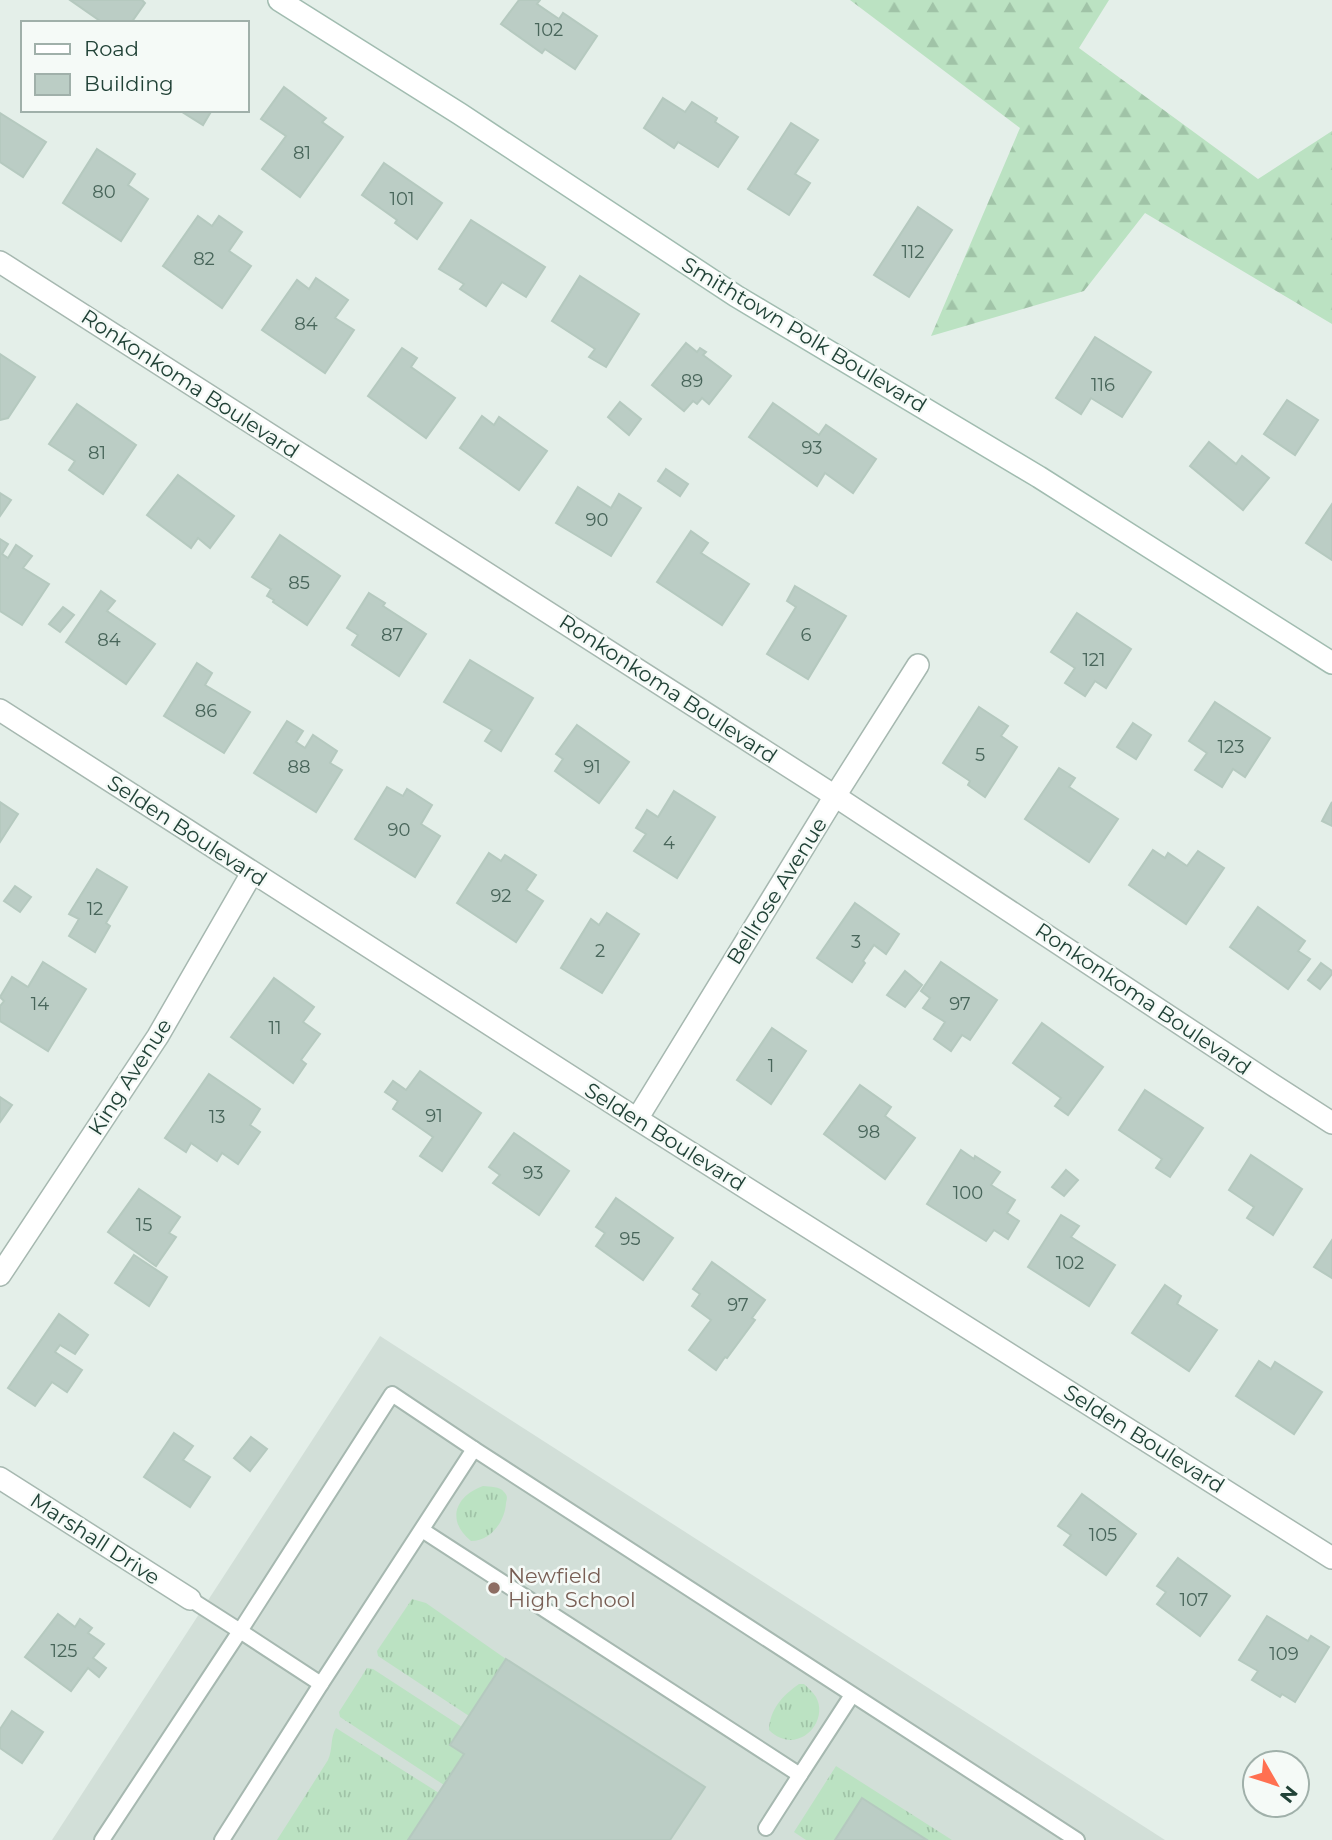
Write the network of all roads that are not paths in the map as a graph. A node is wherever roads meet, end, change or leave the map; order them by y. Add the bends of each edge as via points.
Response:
1 (279, 0) edge
2 (0, 262) edge
3 (1332, 663) edge
4 (919, 664) dead end
5 (0, 710) edge
6 (835, 796) junction
7 (252, 873) junction
8 (637, 1119) junction
9 (1332, 1123) edge
10 (0, 1275) edge
11 (474, 1449) junction
12 (0, 1478) edge
13 (422, 1530) junction
14 (1332, 1558) edge
15 (190, 1599) joint
16 (240, 1631) junction
17 (321, 1684) junction
18 (852, 1695) junction
19 (800, 1775) junction
20 (766, 1828) dead end
21 (102, 1840) edge
22 (222, 1840) edge
23 (1077, 1840) edge

1 - 3 street, Smithtown Polk Boulevard via 736,296 1039,477
2 - 6 street, Ronkonkoma Boulevard
4 - 6 street, Bellrose Avenue
5 - 7 street, Selden Boulevard
6 - 8 street, Bellrose Avenue
6 - 9 street, Ronkonkoma Boulevard
7 - 8 street, Selden Boulevard
7 - 10 street, King Avenue via 158,1036
8 - 14 street, Selden Boulevard
11 - 13 lane
11 - 16 lane via 392,1394
11 - 18 lane
12 - 15 street, Marshall Drive
13 - 17 lane
13 - 19 lane
15 - 16 lane
16 - 17 lane
16 - 21 lane
17 - 22 lane
18 - 19 lane
18 - 23 lane
19 - 20 lane

